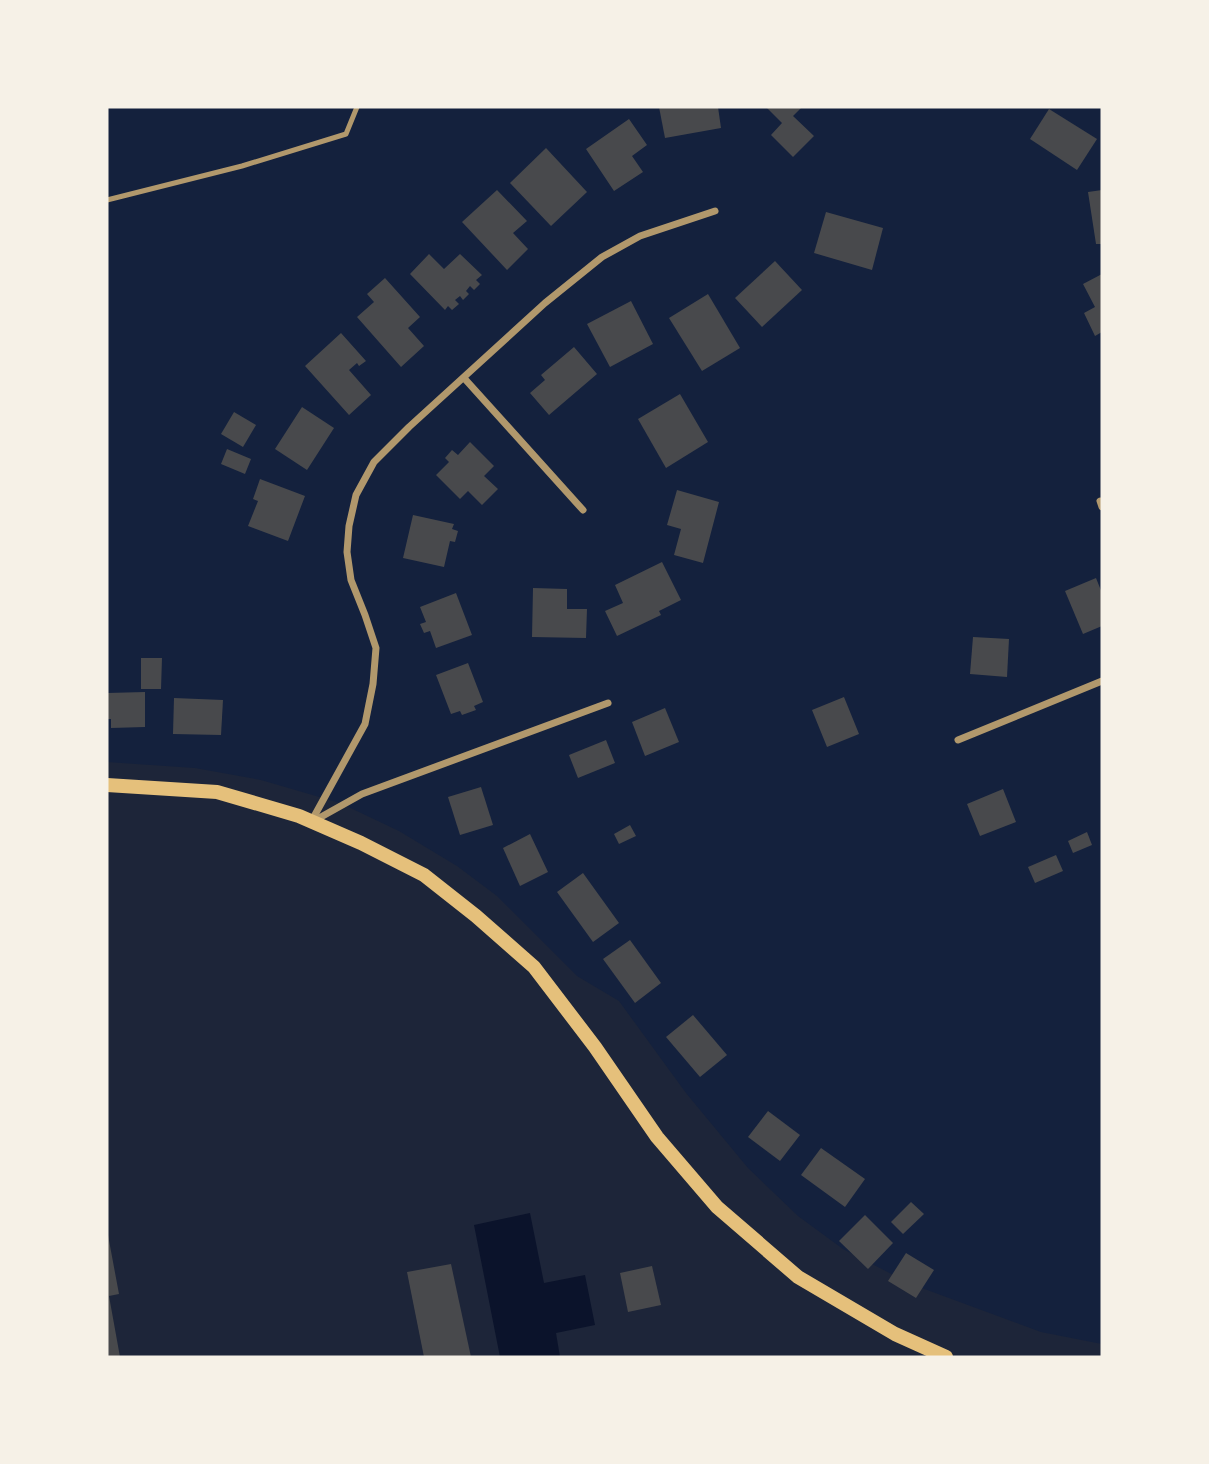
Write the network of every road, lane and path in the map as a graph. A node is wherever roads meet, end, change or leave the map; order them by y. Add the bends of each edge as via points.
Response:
1 (357, 107) edge
2 (107, 200) edge
3 (715, 211) dead end
4 (464, 378) junction
5 (583, 510) dead end
6 (1102, 681) edge
7 (608, 703) dead end
8 (958, 740) dead end
9 (107, 785) edge
10 (311, 822) junction
11 (946, 1357) edge

1 - 2 lane via 346,134
3 - 4 street via 640,236 602,257
4 - 5 street
4 - 10 street via 374,462 356,495 347,552 351,580 376,648 373,684 365,724
6 - 8 street
7 - 10 street via 362,794
9 - 10 main road via 217,792
10 - 11 main road via 424,875 476,916 534,967 657,1137 717,1206 798,1277 895,1334

